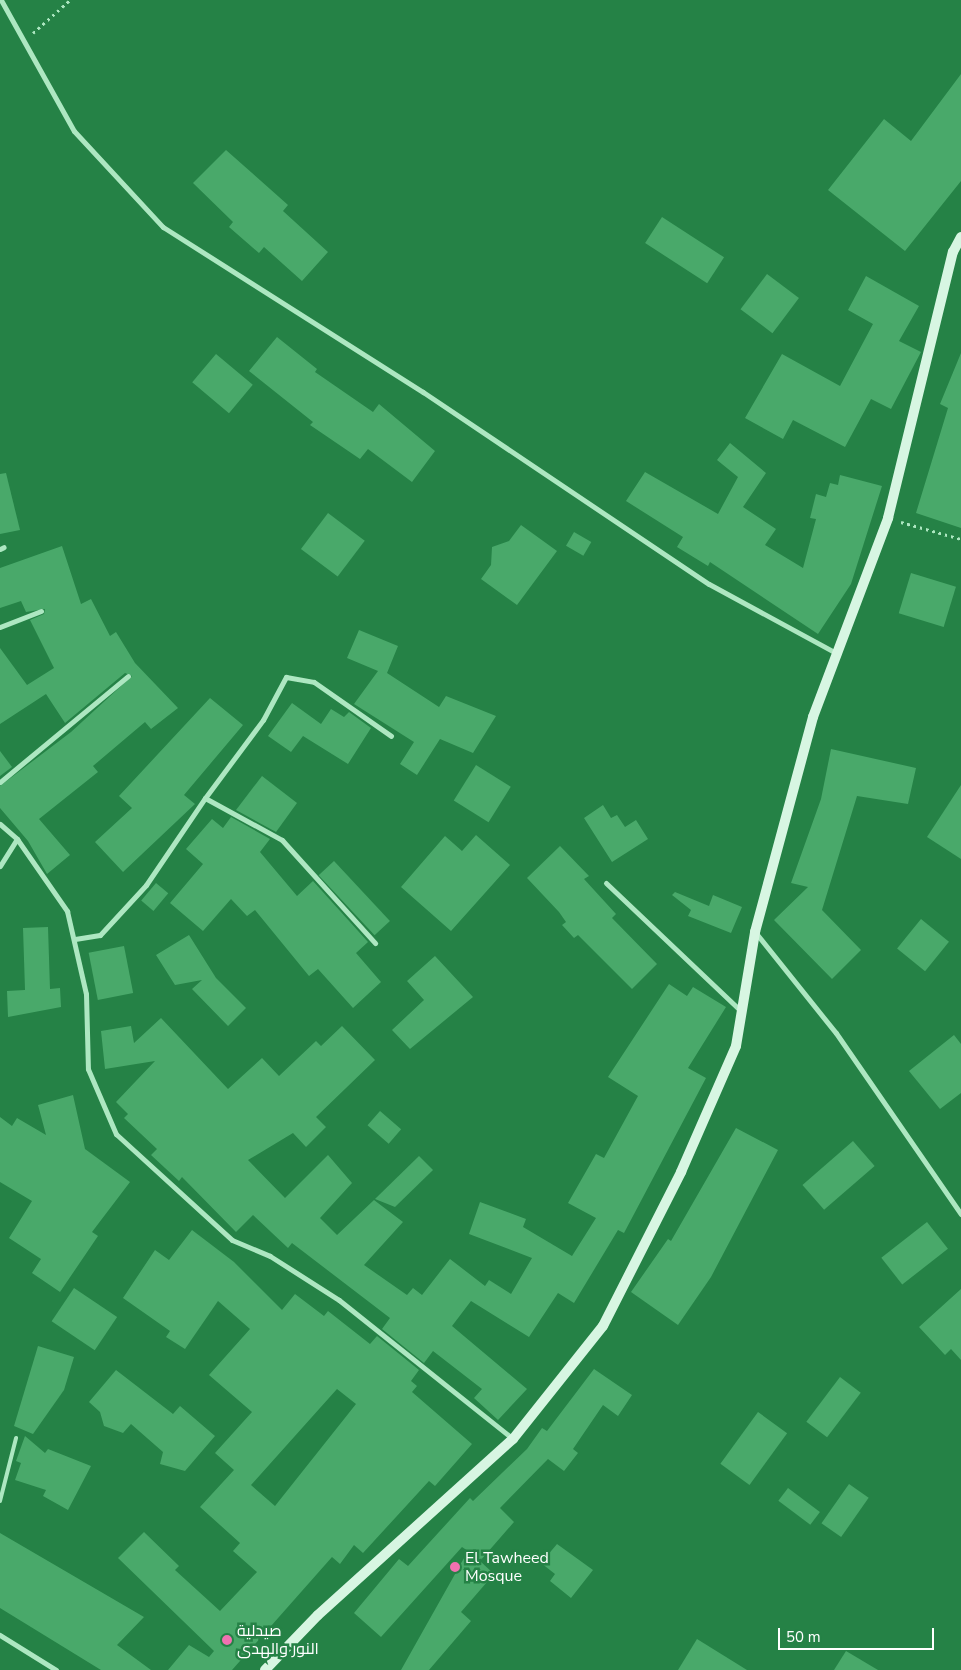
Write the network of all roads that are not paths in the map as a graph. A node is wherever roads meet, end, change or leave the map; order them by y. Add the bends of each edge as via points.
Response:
1 (1, 0) edge
2 (961, 237) edge
3 (41, 611) dead end
4 (0, 627) edge
5 (838, 654) junction
6 (128, 676) dead end
7 (391, 736) dead end
8 (0, 782) edge
9 (205, 798) junction
10 (0, 824) edge
11 (17, 839) junction
12 (0, 866) edge
13 (606, 883) dead end
14 (755, 932) junction
15 (75, 939) junction
16 (374, 943) dead end
17 (743, 1013) junction
18 (961, 1214) edge
19 (16, 1438) dead end
20 (513, 1439) junction
21 (0, 1501) edge
22 (0, 1635) edge
23 (56, 1670) edge
24 (266, 1670) edge

1 - 5 street via 74,131 163,227 423,392 709,584
2 - 5 street via 953,252 888,518
3 - 4 street
5 - 14 street via 813,717
6 - 8 street
7 - 9 street via 314,682 286,677 262,720
9 - 15 street via 146,885 100,935
9 - 16 street via 282,840
10 - 11 street
11 - 12 street
11 - 15 street via 67,911
13 - 17 street
14 - 17 street
14 - 18 street via 836,1033
15 - 20 street via 86,994 88,1069 116,1134 232,1240 270,1256 339,1300
17 - 20 street via 736,1046 681,1172 603,1326
19 - 21 lane
20 - 24 street via 318,1615
22 - 23 street

